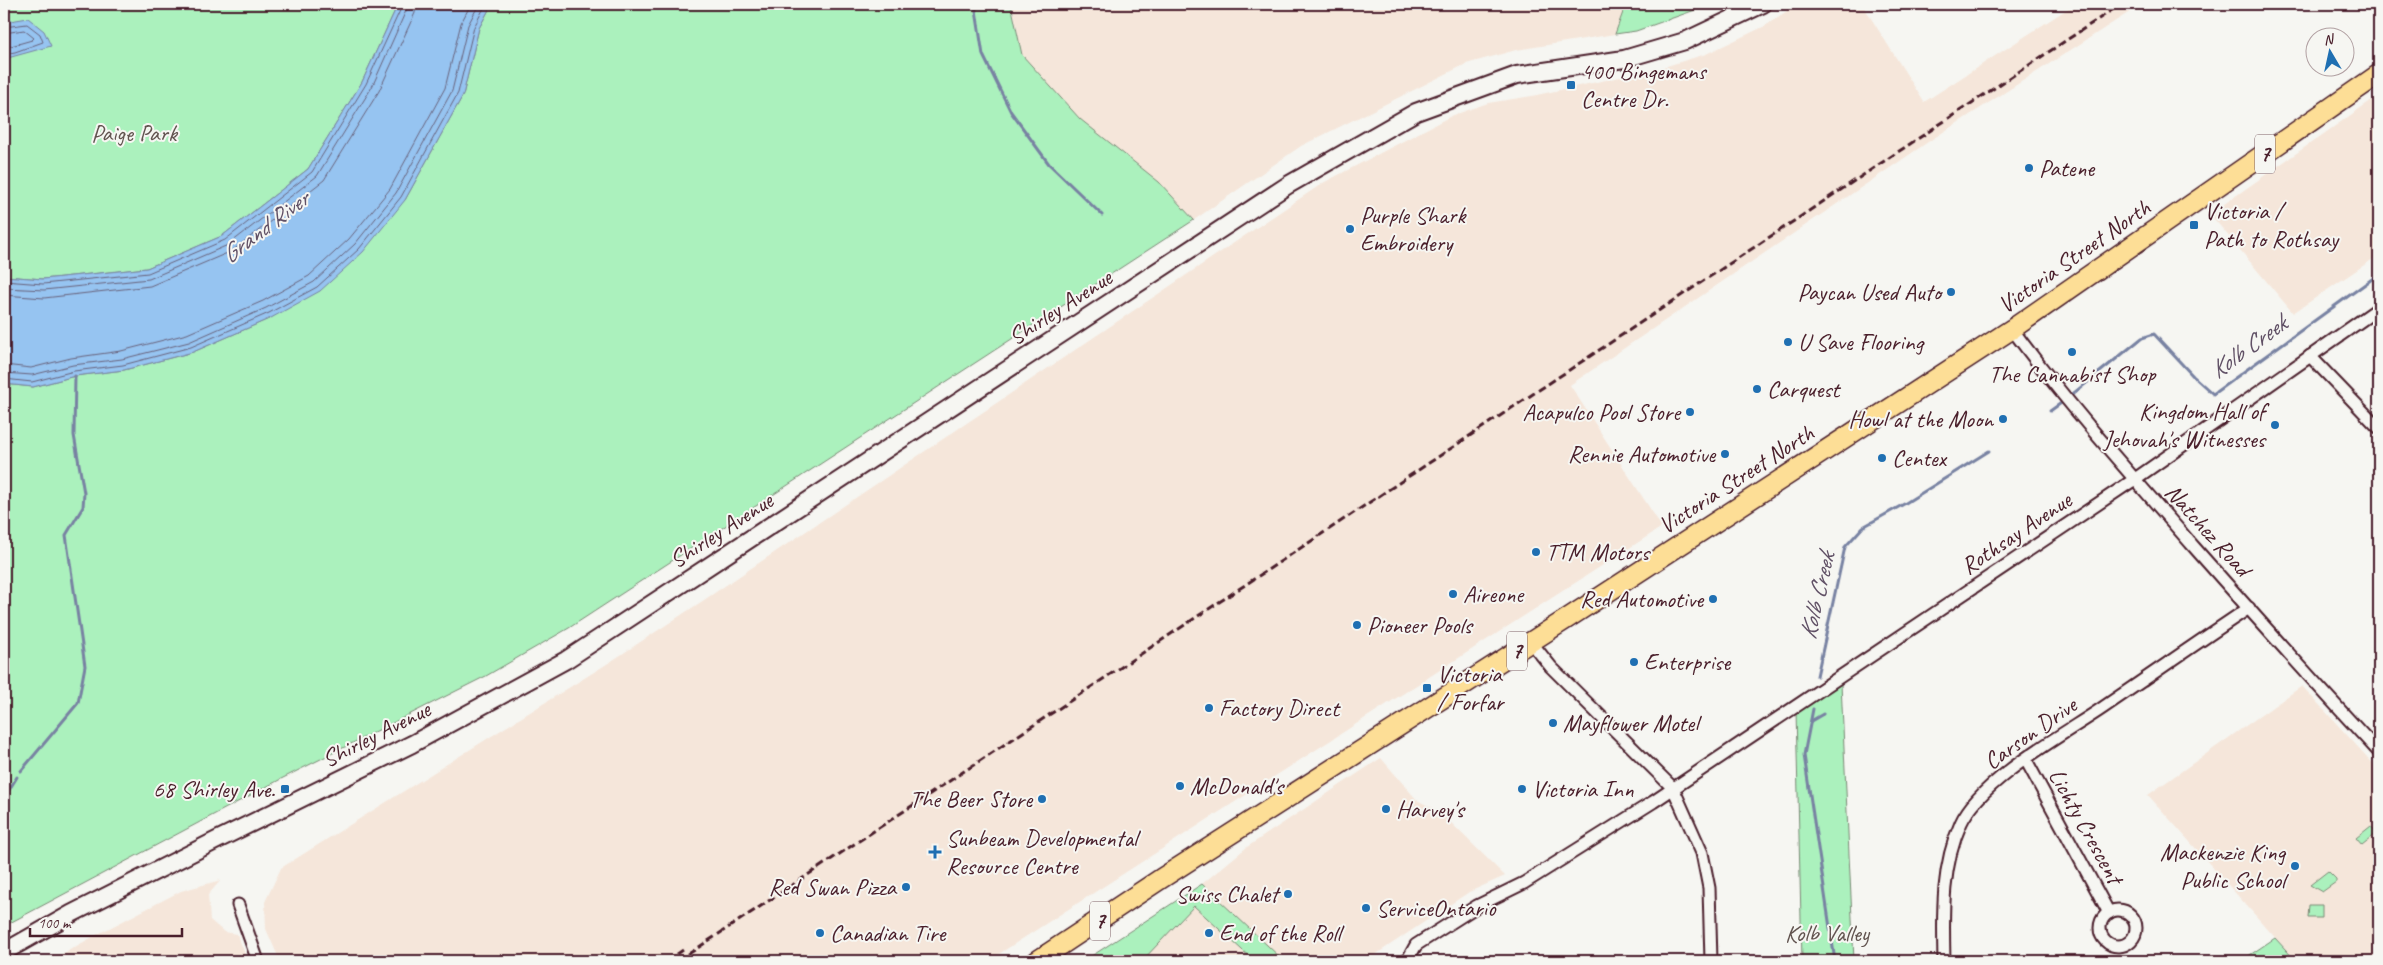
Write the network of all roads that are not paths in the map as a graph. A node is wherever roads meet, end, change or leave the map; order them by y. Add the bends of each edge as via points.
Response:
1 (1762, 4) edge
2 (2379, 74) edge
3 (2379, 308) edge
4 (2012, 329) junction
5 (2310, 356) junction
6 (2379, 428) edge
7 (2135, 479) junction
8 (2249, 608) junction
9 (1531, 642) junction
10 (2379, 752) edge
11 (2026, 760) junction
12 (1673, 788) junction
13 (238, 905) dead end
14 (2110, 913) dead end
15 (4, 952) edge
16 (258, 961) edge
17 (1037, 961) edge
18 (1407, 961) edge
19 (1711, 961) edge
20 (1944, 961) edge

1 - 15 main road, Shirley Avenue via 1685,41 1624,58 1516,75 1416,112 1288,185 566,660 412,744 71,914
2 - 4 main road, Victoria Street North / 7
3 - 5 street, Rothsay Avenue
4 - 7 street, Natchez Road
4 - 9 main road, Victoria Street North / 7
5 - 6 street
5 - 7 street, Rothsay Avenue
7 - 8 street, Natchez Road
7 - 12 street, Rothsay Avenue
8 - 10 street, Natchez Road
8 - 11 street, Carson Drive
9 - 12 street via 1551,667
9 - 17 main road, Victoria Street North / 7
11 - 14 street, Lichty Crescent
11 - 20 street, Carson Drive via 1983,793 1962,822 1947,868 1943,914
12 - 18 street, Rothsay Avenue via 1524,883 1477,906 1416,945
12 - 19 street via 1702,853 1709,888
13 - 16 street

